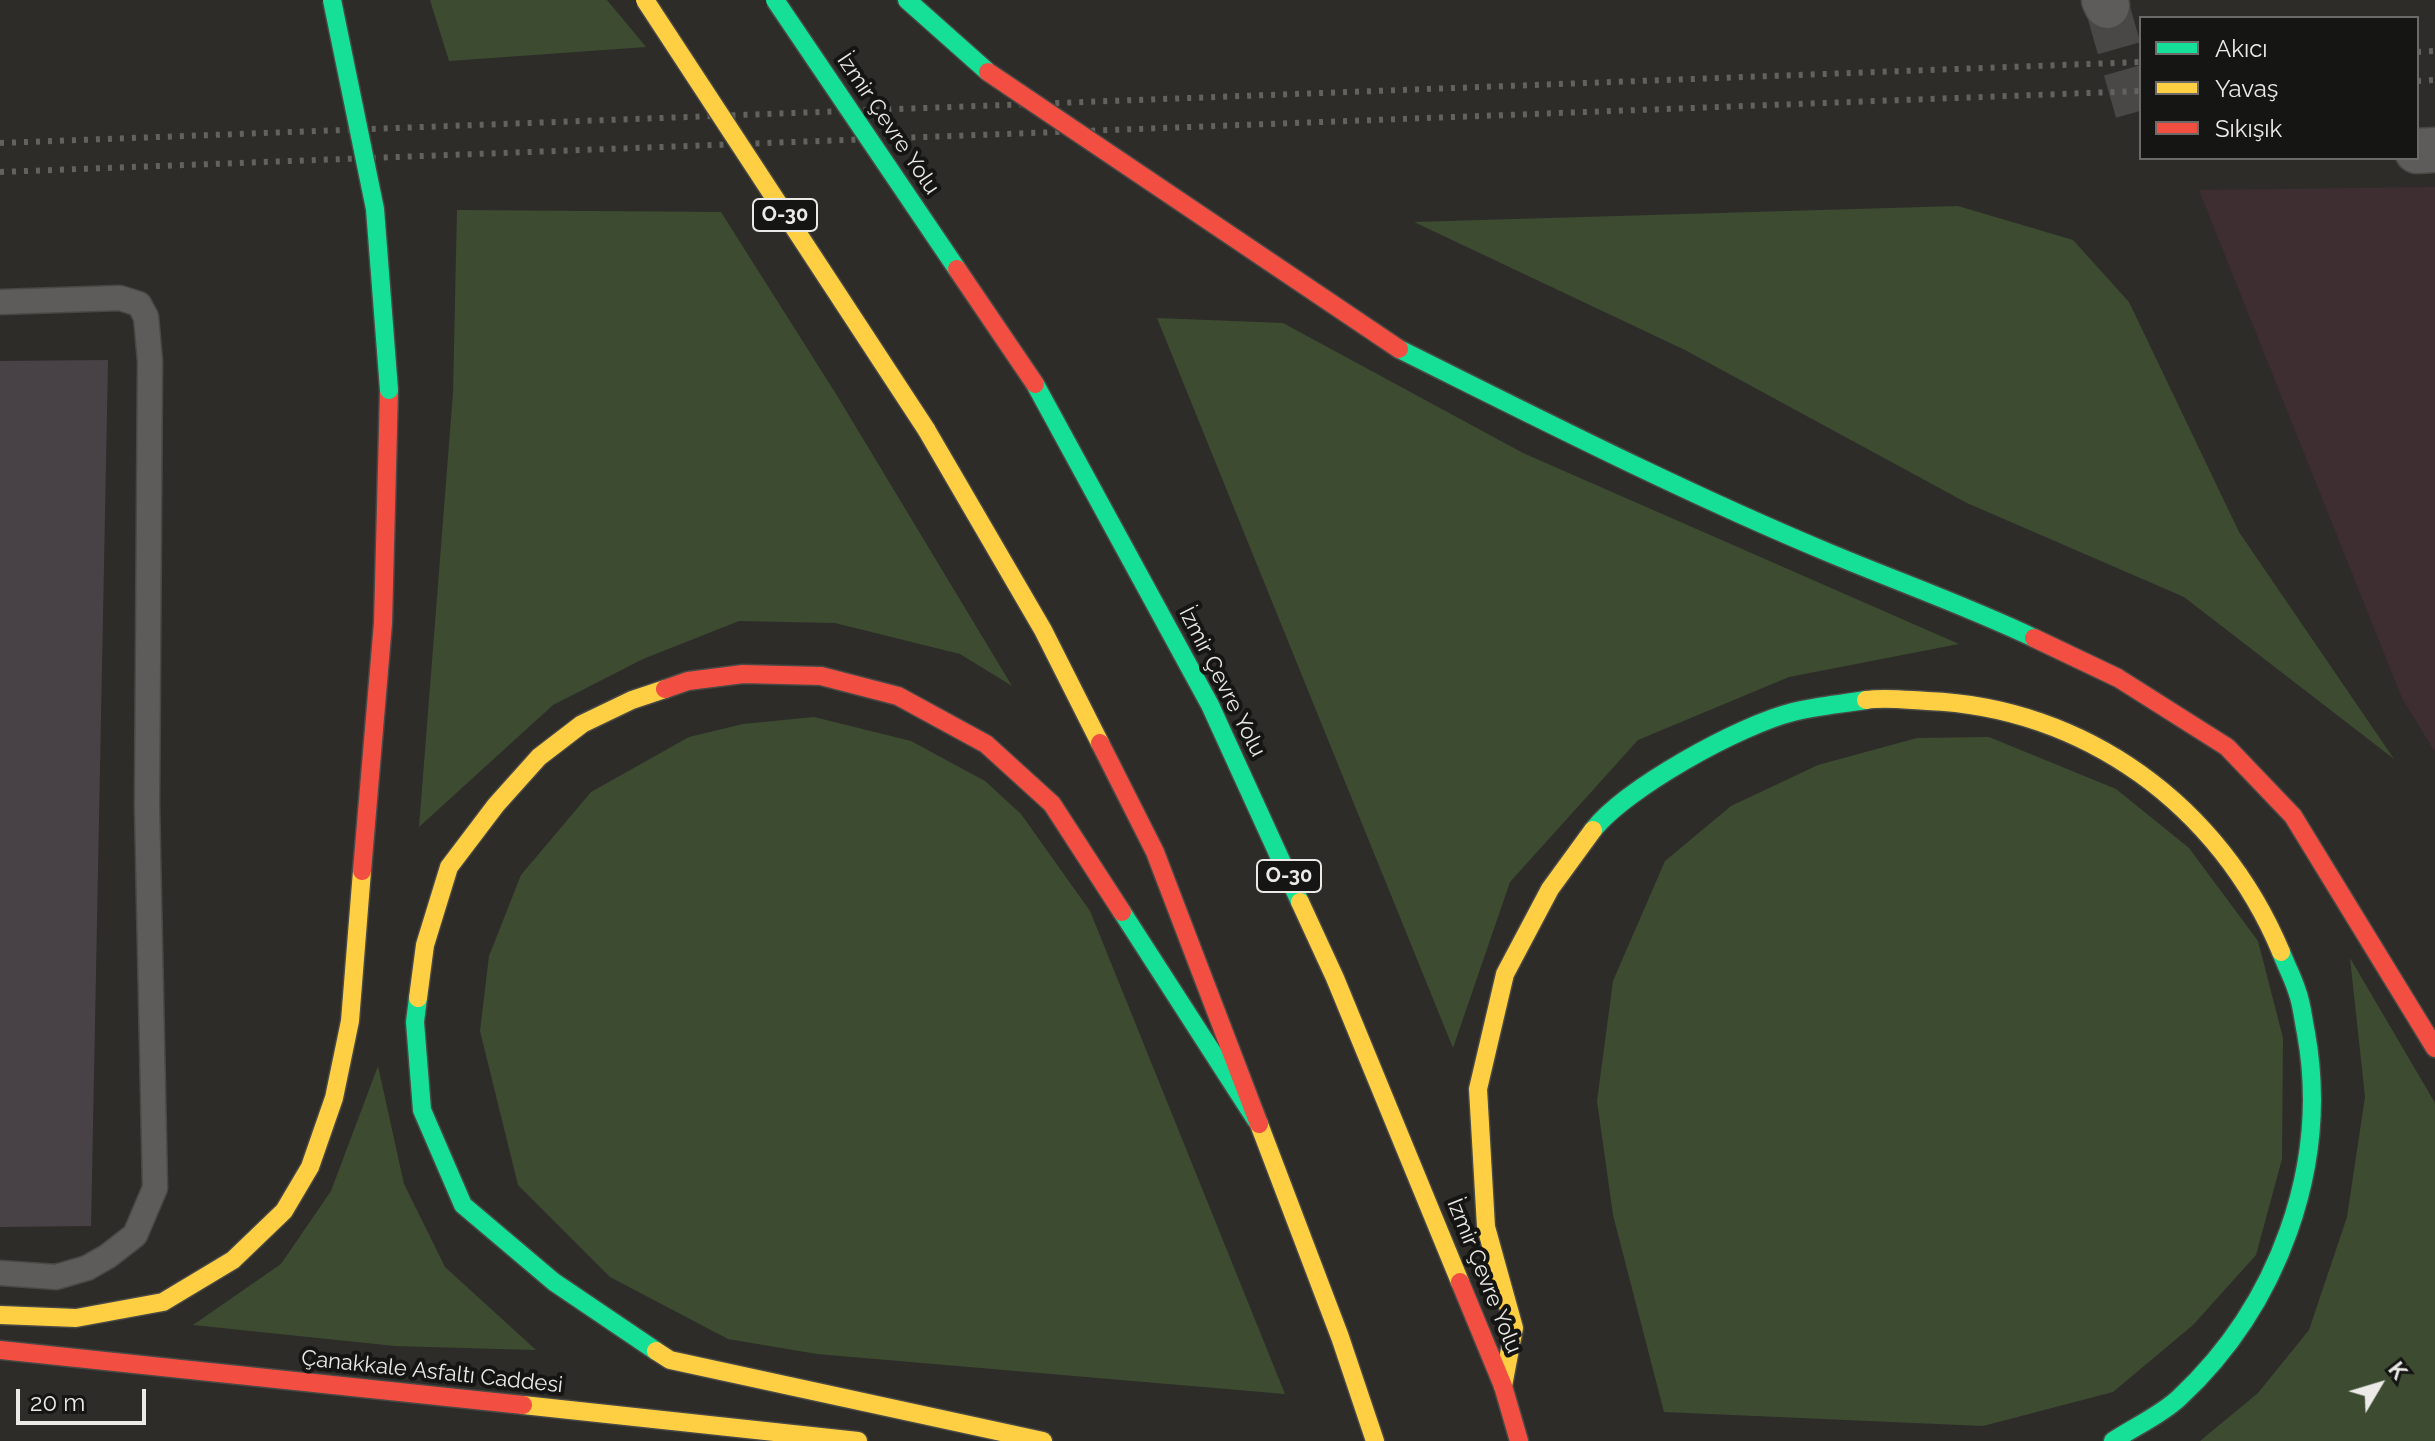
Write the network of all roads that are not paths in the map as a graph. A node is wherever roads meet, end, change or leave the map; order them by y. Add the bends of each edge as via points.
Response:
1 (332, 0) edge
2 (645, 0) edge
3 (775, 0) edge
4 (907, 0) edge
5 (0, 302) edge
6 (2435, 1048) edge
7 (1256, 1120) junction
8 (0, 1273) edge
9 (0, 1315) edge
10 (0, 1350) edge
11 (1503, 1386) junction
12 (858, 1441) edge
13 (1043, 1441) edge
14 (1375, 1441) edge
15 (1519, 1441) edge
16 (2113, 1441) edge

1 - 9 highway, bridge via 375,209 389,390 383,623 350,1021 334,1098 310,1167 284,1211 233,1260 163,1302 76,1318
2 - 7 highway, O-30, bridge via 926,429 1043,630 1155,852
3 - 11 highway, İzmir Çevre Yolu / O-30, bridge via 1035,384 1210,705 1335,978
4 - 6 highway, bridge via 988,72 1399,349 1620,459 1826,552 1992,618 2118,678 2227,747 2293,816
5 - 8 lane via 120,298 139,304 146,317 147,805 155,1188 135,1235 87,1268 56,1277
7 - 13 highway via 1052,804 986,744 898,696 821,676 743,674 688,681 632,700 582,724 539,757 449,867 425,945 415,1022 422,1110 463,1205 554,1282 670,1360
7 - 14 highway, O-30
10 - 12 highway, Çanakkale Asfaltı Caddesi
11 - 15 highway, İzmir Çevre Yolu / O-30
11 - 16 highway via 1514,1328 1486,1227 1478,1089 1505,974 1550,889 1596,826 1643,788 1732,734 1792,712 1873,699 1952,702 2022,715 2076,735 2148,778 2194,818 2234,867 2273,933 2298,993 2310,1057 2313,1127 2300,1198 2275,1268 2235,1336 2178,1399

